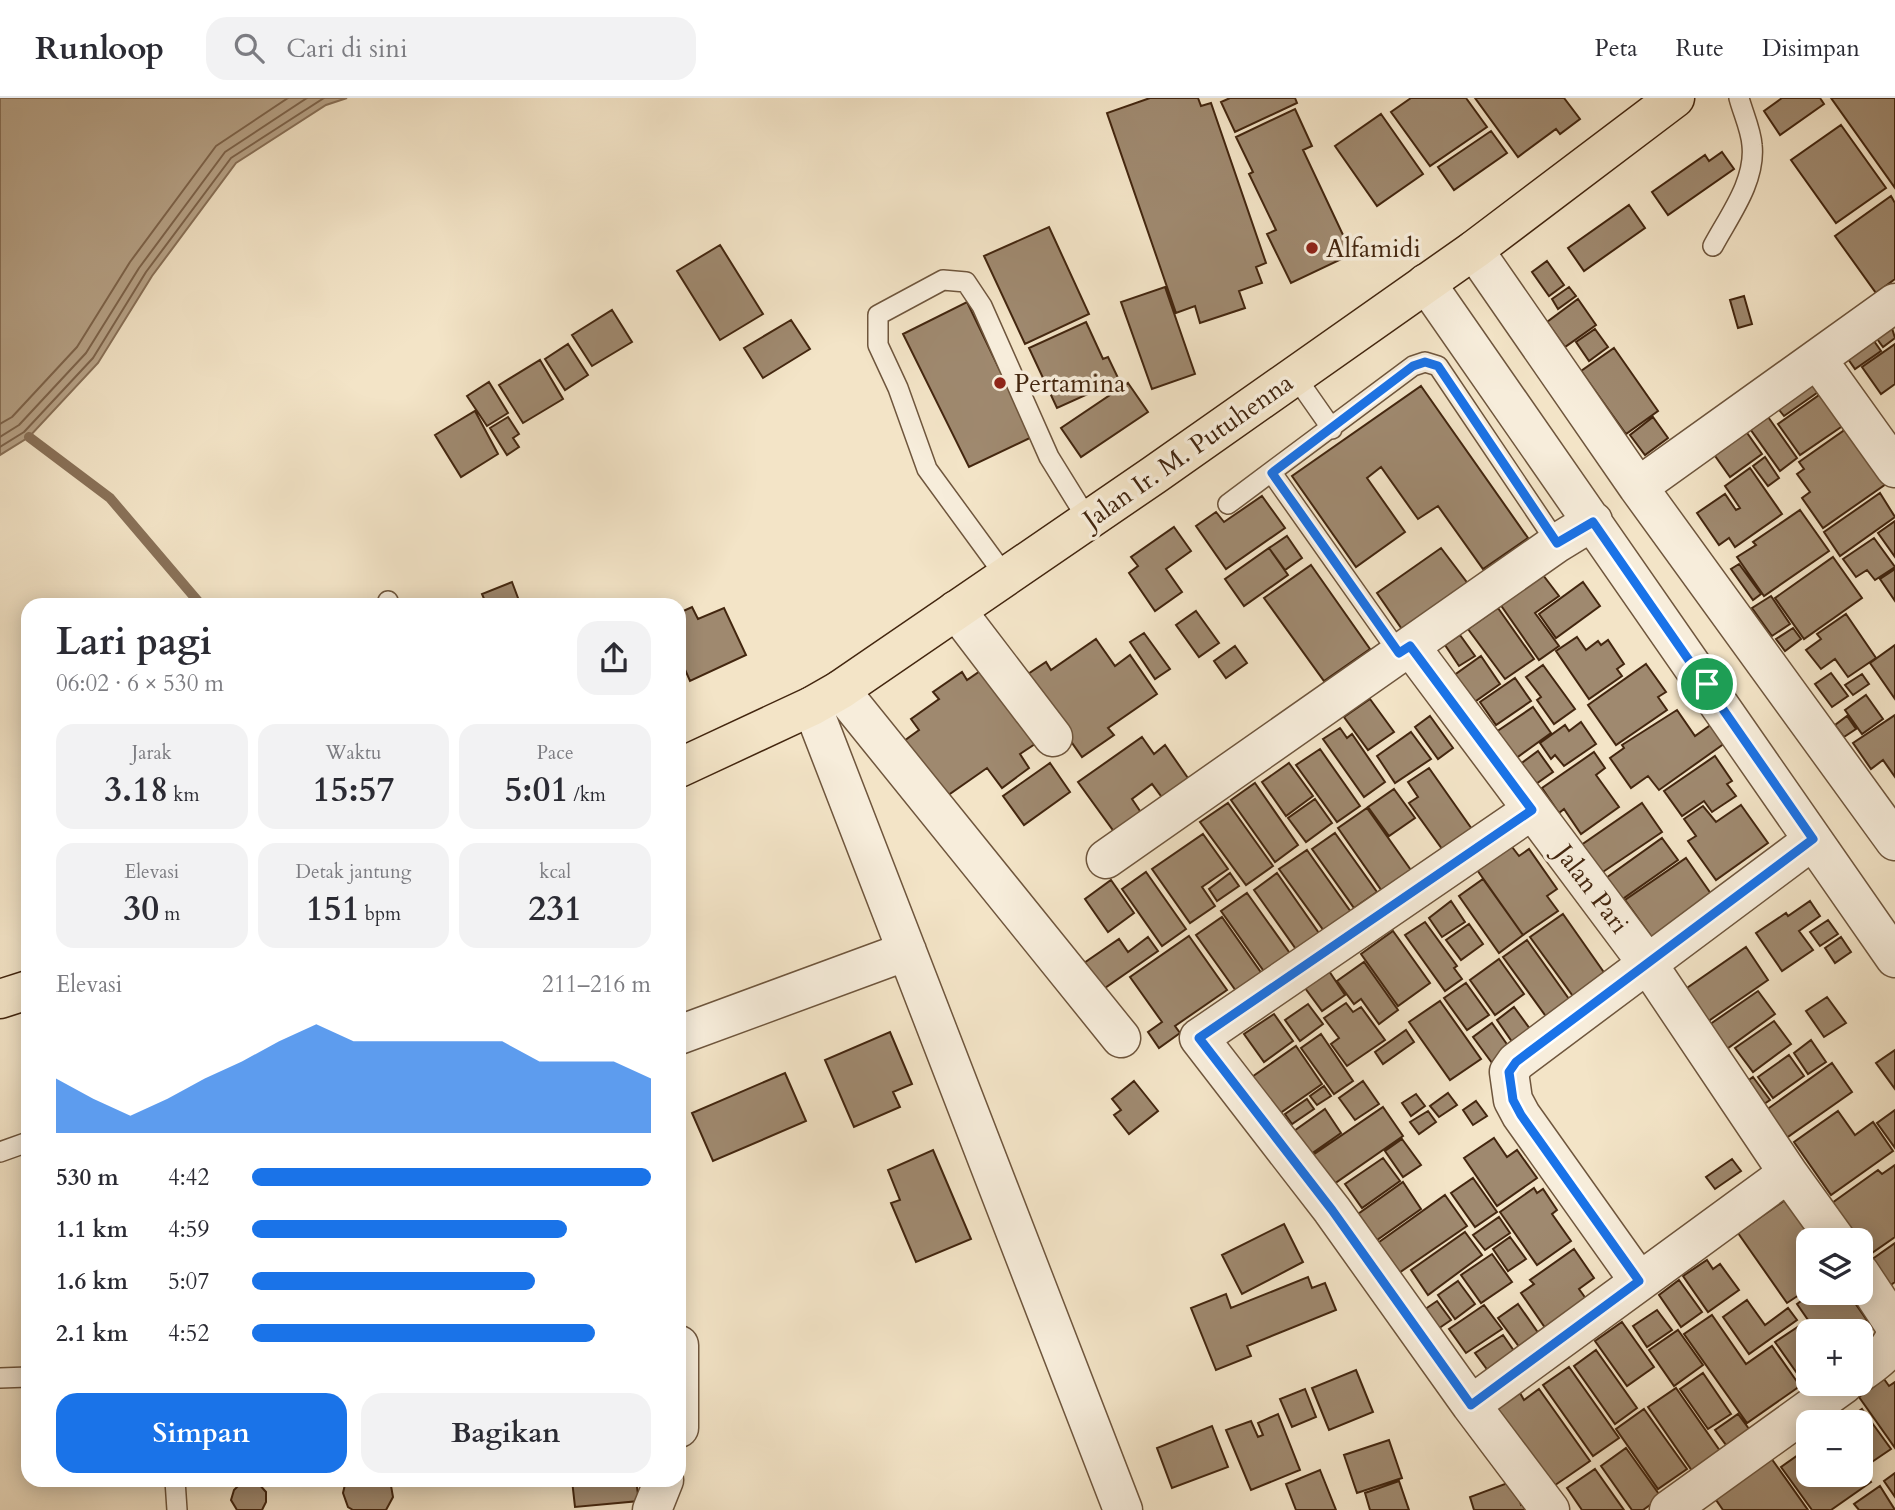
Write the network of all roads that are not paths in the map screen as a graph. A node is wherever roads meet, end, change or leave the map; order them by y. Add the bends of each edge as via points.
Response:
1 (1675, 98) edge
2 (1739, 98) edge
3 (1713, 246) dead end
4 (1474, 250) junction
5 (1426, 283) junction
6 (1895, 303) edge
7 (1817, 359) junction
8 (1295, 376) junction
9 (1332, 429) junction
10 (1895, 468) edge
11 (1272, 473) junction
12 (1638, 487) junction
13 (1228, 504) dead end
14 (1088, 520) junction
15 (1593, 522) junction
16 (1557, 543) junction
17 (1006, 577) junction
18 (956, 610) junction
19 (1756, 649) junction
20 (1405, 650) junction
21 (1707, 684) junction
22 (826, 698) junction
23 (1054, 737) dead end
24 (686, 765) edge
25 (1532, 810) junction
26 (1813, 839) junction
27 (1895, 841) edge
28 (1106, 859) dead end
29 (906, 951) junction
30 (1895, 958) edge
31 (1647, 963) junction
32 (21, 992) edge
33 (0, 999) edge
34 (686, 1032) edge
35 (1121, 1038) dead end
36 (21, 1144) edge
37 (0, 1152) edge
38 (1788, 1173) junction
39 (1828, 1228) edge
40 (1639, 1281) junction
41 (1873, 1293) edge
42 (1895, 1326) edge
43 (1895, 1336) edge
44 (1873, 1364) edge
45 (21, 1377) edge
46 (0, 1378) edge
47 (1827, 1396) edge
48 (1471, 1405) junction
49 (175, 1487) edge
50 (661, 1487) edge
51 (177, 1510) edge
52 (652, 1510) edge
53 (1123, 1510) edge
54 (1550, 1510) edge
55 (1669, 1510) edge

1 - 4 highway, Jalan Ir. M. Putuhenna
2 - 3 lane via 1752,145 1751,164
4 - 5 highway, Jalan Ir. M. Putuhenna
4 - 12 street
5 - 8 highway, Jalan Ir. M. Putuhenna
5 - 15 street
6 - 7 street
7 - 10 street
7 - 12 street
8 - 9 lane
8 - 14 highway, Jalan Ir. M. Putuhenna
9 - 11 lane
9 - 16 lane via 1413,366 1425,362 1438,366
11 - 13 lane
11 - 20 lane
12 - 19 street
14 - 17 highway, Jalan Ir. M. Putuhenna
14 - 17 lane via 1049,457 982,306 966,282 943,280 878,315 878,345 927,470
15 - 16 street
15 - 21 street
16 - 20 street
17 - 18 highway, Jalan Ir. M. Putuhenna
18 - 22 highway, Jalan Ir. M. Putuhenna
18 - 23 street
19 - 21 street
19 - 27 street
20 - 25 street, Jalan Pari
20 - 28 street
21 - 26 street
22 - 24 highway, Jalan Ir. M. Putuhenna
22 - 29 street
22 - 35 street
25 - 31 street, Jalan Pari
25 - 48 street via 1199,1038 1332,1210
26 - 30 street
26 - 31 street
29 - 34 street
29 - 53 street
31 - 38 street, Jalan Pari
31 - 40 street via 1516,1062 1509,1072 1521,1115
32 - 33 highway
36 - 37 lane
38 - 39 street, Jalan Pari
38 - 40 street
40 - 48 street
41 - 42 street
43 - 44 street
45 - 46 lane
47 - 55 street
48 - 54 street
49 - 51 lane
50 - 52 street

